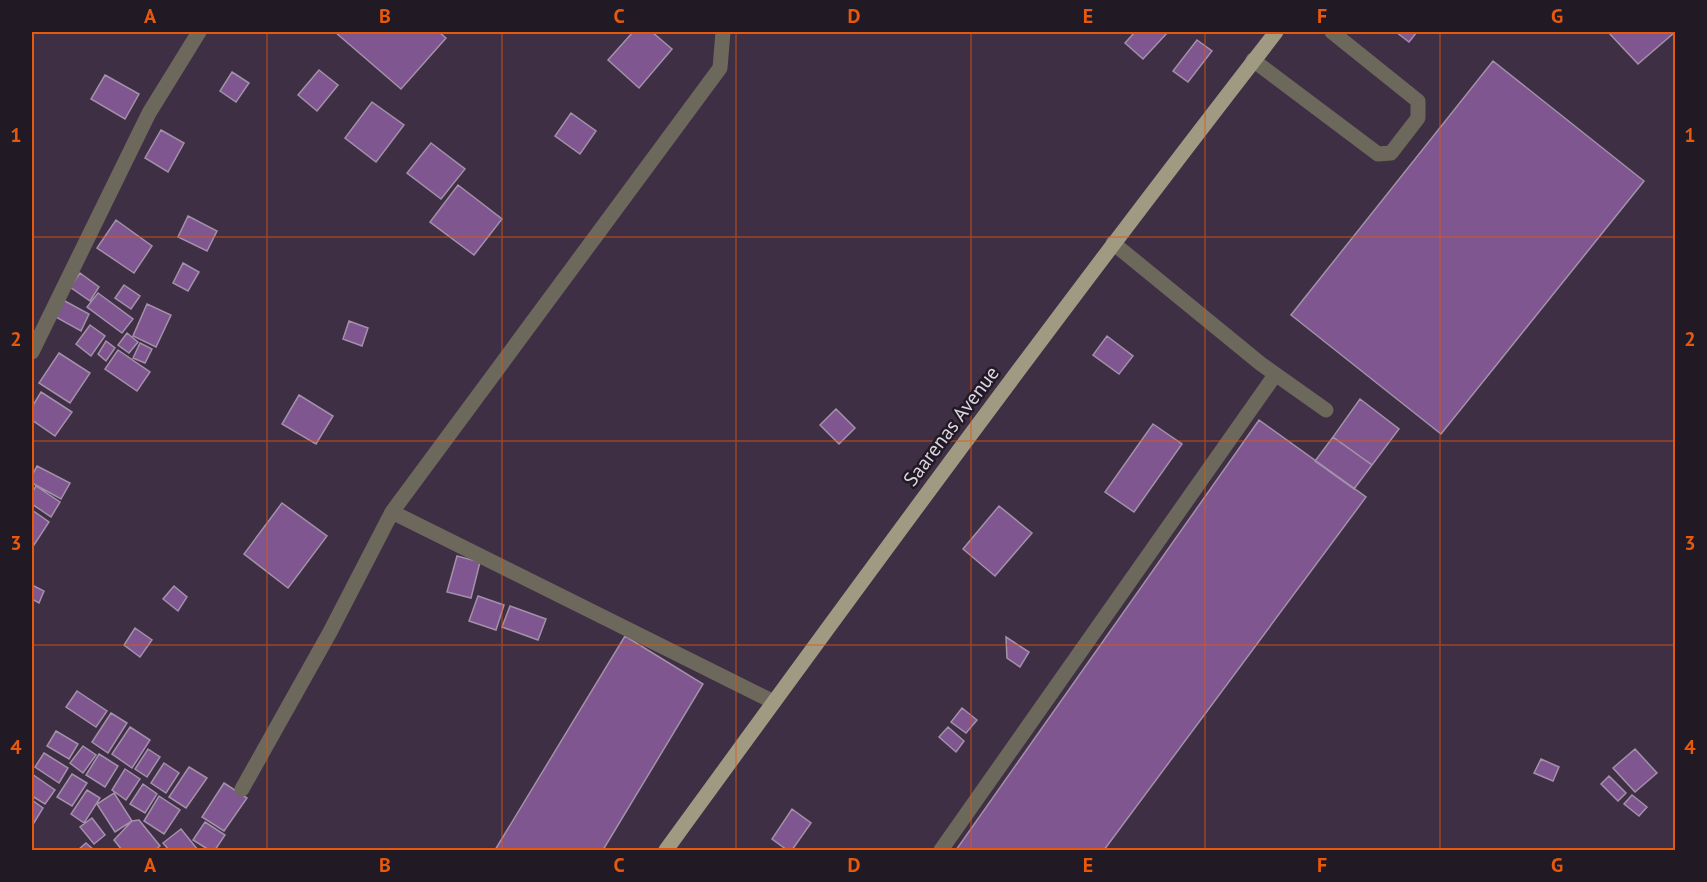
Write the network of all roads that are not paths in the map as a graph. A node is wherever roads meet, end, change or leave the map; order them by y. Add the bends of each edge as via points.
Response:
1 (199, 32) edge
2 (723, 32) edge
3 (1276, 32) edge
4 (1332, 32) edge
5 (1253, 60) junction
6 (1113, 243) junction
7 (32, 352) edge
8 (1275, 375) junction
9 (1326, 410) dead end
10 (392, 512) junction
11 (774, 702) junction
12 (242, 789) dead end
13 (666, 850) edge
14 (941, 850) edge

1 - 7 street via 149,113
2 - 10 street via 720,68
3 - 5 main road, Saarenas Avenue
4 - 5 street via 1418,101 1418,118 1392,153 1378,154
5 - 6 main road, Saarenas Avenue
6 - 8 street
6 - 11 main road, Saarenas Avenue
8 - 9 street
8 - 14 street
10 - 11 street
10 - 12 street
11 - 13 main road, Saarenas Avenue

